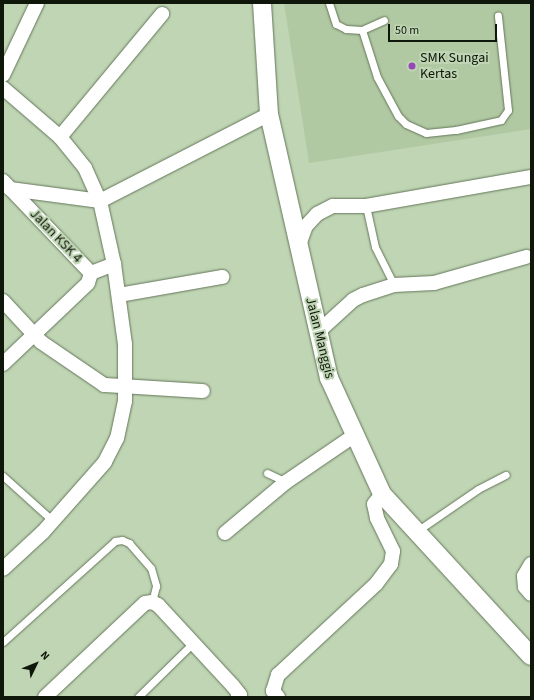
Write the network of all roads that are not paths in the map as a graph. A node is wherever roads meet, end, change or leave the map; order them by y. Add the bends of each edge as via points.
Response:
1 (37, 3) edge
2 (262, 3) edge
3 (329, 3) edge
4 (162, 14) dead end
5 (498, 16) dead end
6 (384, 20) dead end
7 (362, 30) junction
8 (3, 75) edge
9 (3, 88) edge
10 (269, 114) junction
11 (60, 137) junction
12 (531, 177) edge
13 (5, 188) edge
14 (100, 201) junction
15 (366, 206) junction
16 (299, 245) junction
17 (526, 256) dead end
18 (114, 264) junction
19 (91, 273) junction
20 (222, 277) dead end
21 (394, 285) junction
22 (119, 295) junction
23 (3, 301) edge
24 (318, 332) junction
25 (34, 334) junction
26 (3, 364) edge
27 (125, 388) junction
28 (203, 391) dead end
29 (355, 434) junction
30 (267, 473) dead end
31 (3, 476) edge
32 (506, 476) dead end
33 (286, 482) junction
34 (382, 494) junction
35 (53, 521) junction
36 (416, 531) junction
37 (225, 533) dead end
38 (531, 564) edge
39 (3, 569) edge
40 (531, 594) edge
41 (152, 602) junction
42 (3, 642) edge
43 (193, 643) junction
44 (531, 656) edge
45 (45, 697) edge
46 (138, 697) edge
47 (238, 697) edge
48 (278, 697) edge

1 - 8 street
2 - 10 street, Jalan Manggis
3 - 7 lane via 336,24 346,29
4 - 11 street
5 - 7 lane via 508,110 501,120 426,133 406,124 398,116 377,77
6 - 7 lane
9 - 11 street
10 - 14 street
10 - 16 street, Jalan Manggis
11 - 14 street via 85,168
12 - 15 street
13 - 14 street
13 - 19 street, Jalan KSK 4
14 - 18 street
15 - 16 street via 332,206 317,214 306,226
15 - 21 lane via 375,247
16 - 24 street, Jalan Manggis
17 - 21 street via 434,283
18 - 19 street, Jalan KSK 4
18 - 22 street
19 - 25 street via 88,282
20 - 22 street
21 - 24 street via 353,300
22 - 27 street via 125,344
23 - 25 street
24 - 29 street, Jalan Manggis via 329,378
25 - 26 street
25 - 27 street via 41,342 104,385
27 - 28 street
27 - 35 street via 117,438 106,462
29 - 33 street
29 - 34 street, Jalan Manggis
30 - 33 lane
31 - 35 lane
32 - 36 lane via 478,489
33 - 37 street
34 - 36 street, Jalan Manggis
34 - 48 street via 374,504 377,518 393,551 391,564 376,584 278,675 273,691
35 - 39 street
36 - 44 street, Jalan Manggis
38 - 40 street via 524,576 525,587
41 - 42 lane via 156,586 151,568 129,543 115,541
41 - 43 street via 158,605
41 - 45 street via 145,603
43 - 46 lane
43 - 47 street via 233,686 240,695

